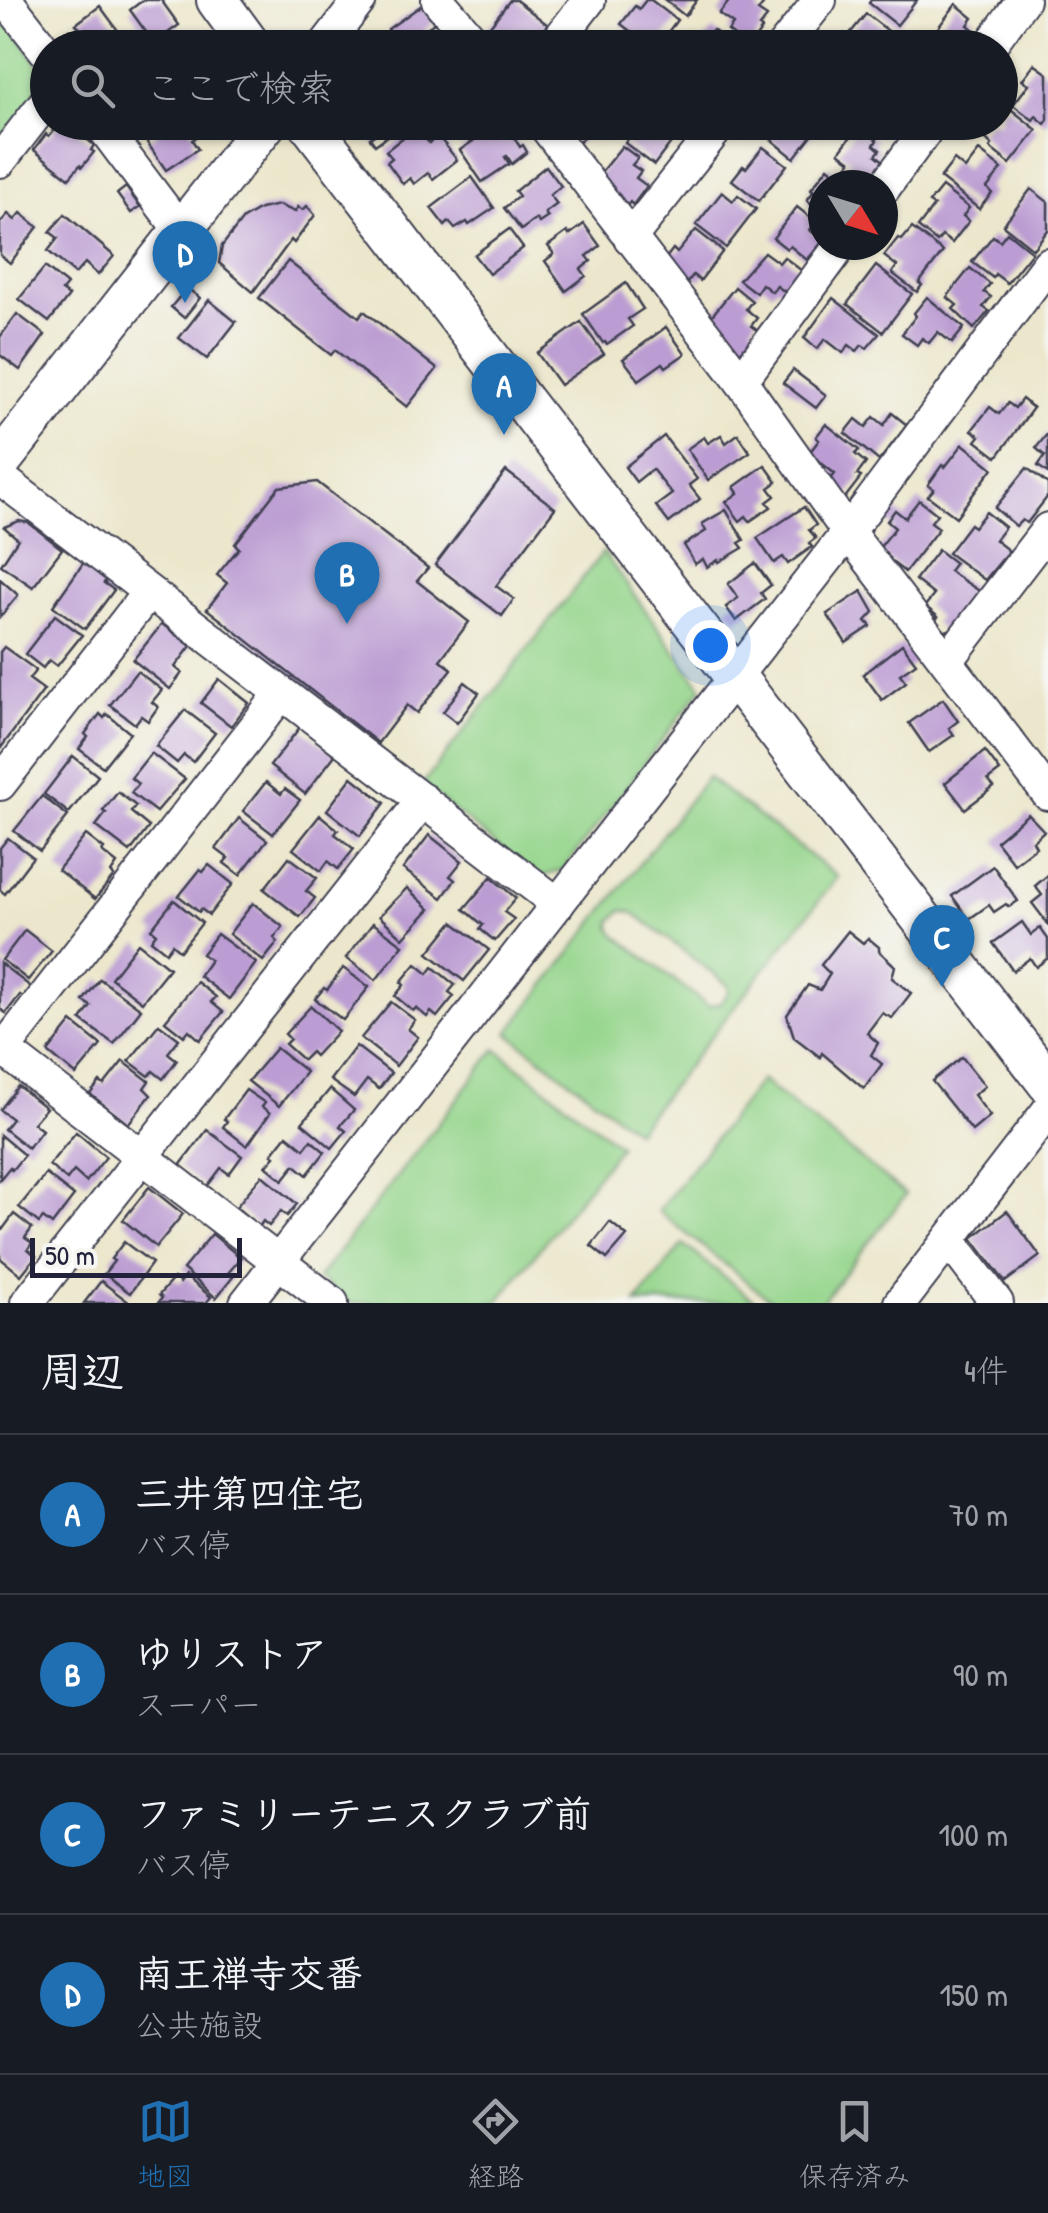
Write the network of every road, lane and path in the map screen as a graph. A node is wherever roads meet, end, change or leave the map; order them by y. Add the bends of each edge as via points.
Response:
1 (6, 0) edge
2 (217, 0) edge
3 (360, 0) edge
4 (438, 0) edge
5 (588, 0) edge
6 (820, 0) edge
7 (1023, 0) edge
8 (239, 30) edge
9 (337, 30) edge
10 (464, 30) edge
11 (566, 30) edge
12 (796, 30) edge
13 (1001, 30) edge
14 (30, 31) edge
15 (30, 122) edge
16 (113, 140) edge
17 (253, 140) edge
18 (322, 140) edge
19 (556, 140) edge
20 (708, 140) edge
21 (919, 140) edge
22 (0, 161) edge
23 (897, 170) edge
24 (181, 230) junction
25 (630, 238) junction
26 (831, 260) edge
27 (1048, 264) edge
28 (740, 381) junction
29 (0, 462) edge
30 (0, 478) edge
31 (1048, 529) edge
32 (848, 532) junction
33 (148, 593) junction
34 (947, 661) junction
35 (735, 676) junction
36 (282, 694) junction
37 (0, 784) edge
38 (1047, 792) edge
39 (423, 800) junction
40 (558, 904) junction
41 (1, 1050) edge
42 (1048, 1083) edge
43 (1048, 1112) edge
44 (142, 1157) junction
45 (948, 1240) junction
46 (278, 1262) junction
47 (27, 1303) edge
48 (246, 1303) edge
49 (332, 1303) edge
50 (900, 1303) edge
51 (997, 1303) edge

1 - 14 street
2 - 8 street
3 - 9 street
4 - 10 street
5 - 11 street
6 - 12 street
7 - 13 street
15 - 22 street
16 - 24 street
17 - 24 street
18 - 35 street
19 - 25 street
20 - 25 street
21 - 23 street
24 - 29 street
25 - 28 street
26 - 28 street
27 - 32 street
28 - 32 street
30 - 33 street
31 - 34 street
32 - 34 street
32 - 35 street
33 - 36 street
33 - 37 street
34 - 38 street
35 - 40 street
35 - 42 street
36 - 39 street
36 - 41 street
39 - 40 street
39 - 44 street
40 - 46 street
41 - 44 street
43 - 45 street
44 - 46 street
44 - 47 street
45 - 50 street
45 - 51 street
46 - 48 street
46 - 49 street

